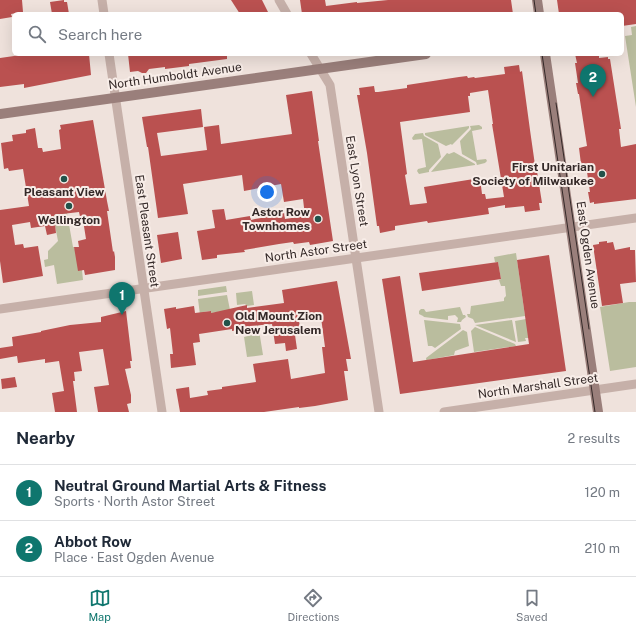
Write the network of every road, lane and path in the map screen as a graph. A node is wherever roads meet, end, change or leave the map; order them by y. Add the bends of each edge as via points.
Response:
1 (102, 0) edge
2 (279, 0) edge
3 (537, 0) edge
4 (104, 12) edge
5 (286, 12) edge
6 (539, 12) edge
7 (109, 56) edge
8 (312, 56) edge
9 (412, 56) edge
10 (545, 56) edge
11 (320, 69) junction
12 (116, 98) junction
13 (0, 114) edge
14 (636, 218) edge
15 (571, 227) junction
16 (356, 258) junction
17 (144, 288) junction
18 (0, 309) edge
19 (636, 384) edge
20 (595, 390) junction
21 (162, 412) edge
22 (379, 412) edge
23 (444, 412) edge
24 (598, 412) edge

1 - 4 street
2 - 5 street
3 - 6 street
7 - 12 street, East Pleasant Street
8 - 11 street, East Lyon Street
9 - 11 street, North Humboldt Avenue
10 - 15 street, East Ogden Avenue
11 - 12 street, North Humboldt Avenue
11 - 16 street, East Lyon Street via 330,85
12 - 13 street, North Humboldt Avenue
12 - 17 street, East Pleasant Street
14 - 15 street, North Astor Street
15 - 16 street, North Astor Street
15 - 20 street, East Ogden Avenue
16 - 17 street, North Astor Street
16 - 22 street, East Lyon Street
17 - 18 street, North Astor Street
17 - 21 street, East Pleasant Street
19 - 20 street, North Marshall Street
20 - 23 street, North Marshall Street
20 - 24 street, East Ogden Avenue

